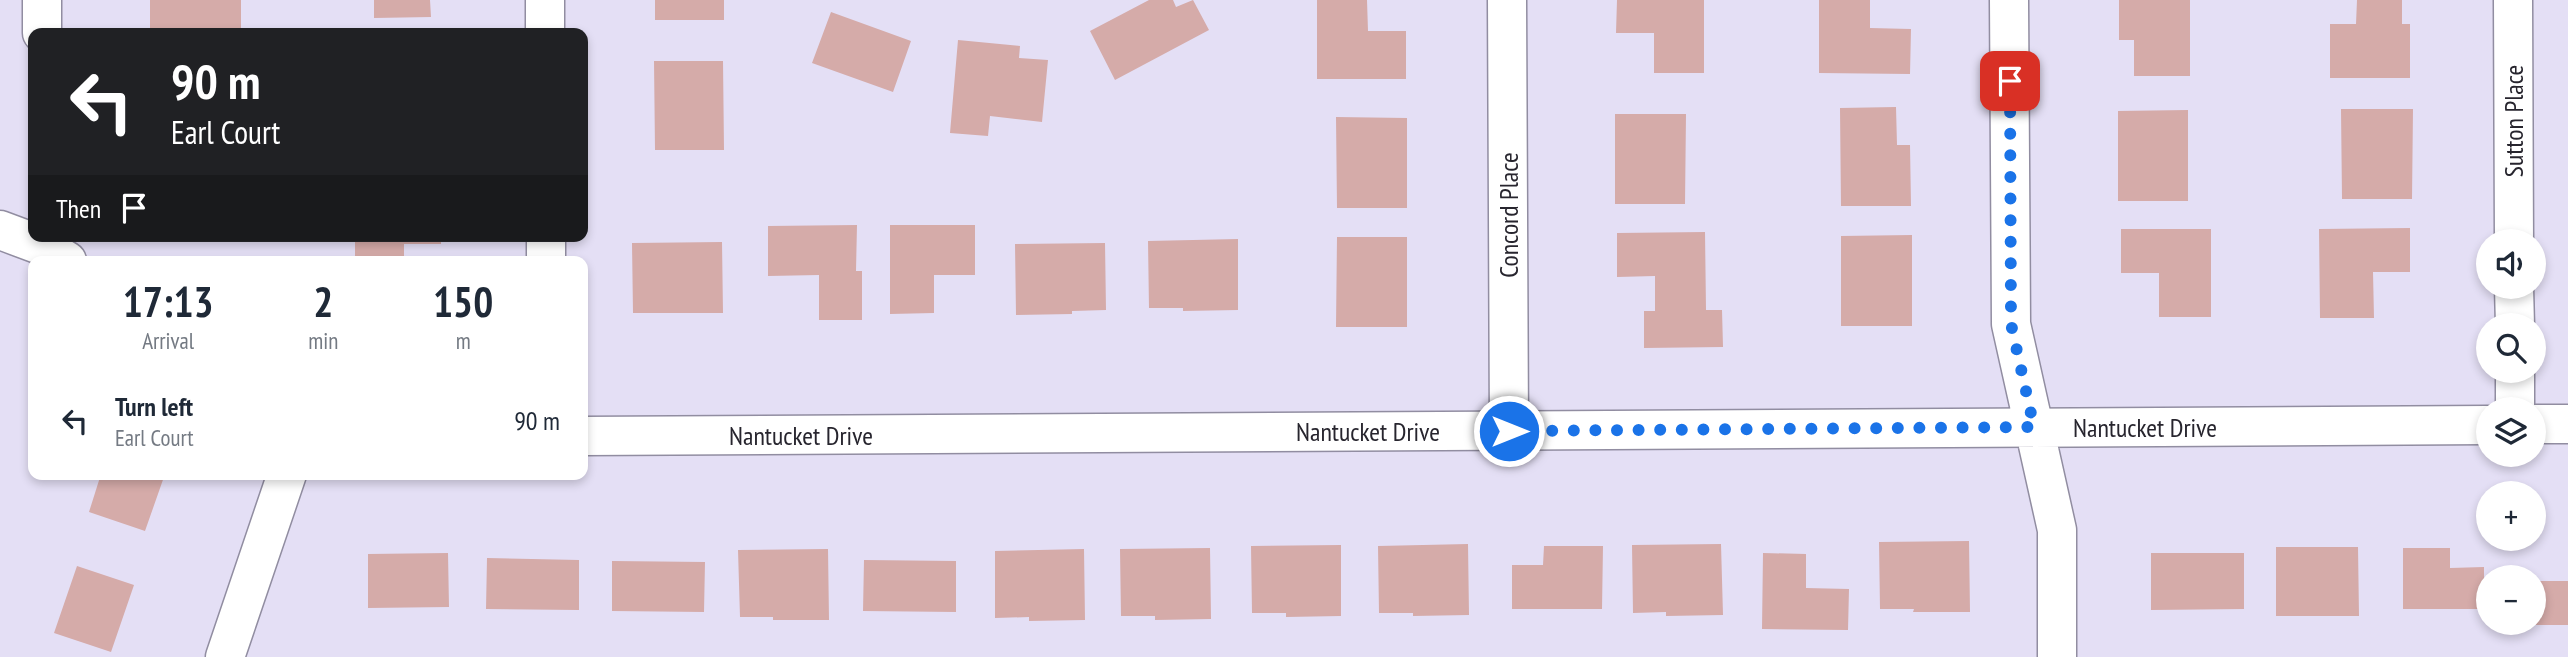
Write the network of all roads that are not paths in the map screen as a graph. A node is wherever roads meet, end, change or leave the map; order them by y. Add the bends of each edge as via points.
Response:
1 (42, 0) edge
2 (544, 0) edge
3 (1507, 0) edge
4 (2009, 0) edge
5 (2513, 0) edge
6 (42, 28) edge
7 (545, 28) edge
8 (2514, 229) edge
9 (0, 230) edge
10 (28, 240) edge
11 (34, 242) edge
12 (51, 248) edge
13 (2546, 424) edge
14 (2568, 424) edge
15 (2476, 425) edge
16 (2034, 427) junction
17 (1509, 431) junction
18 (588, 436) edge
19 (284, 480) edge
20 (225, 657) edge
21 (2057, 657) edge

1 - 6 street
2 - 7 street
3 - 17 street, Concord Place
4 - 16 street via 2011,324
5 - 8 street, Sutton Place
9 - 10 street
11 - 12 street
13 - 14 street
15 - 16 street, Nantucket Drive
16 - 17 street, Nantucket Drive
16 - 21 street via 2057,530
17 - 18 street, Nantucket Drive
19 - 20 street

